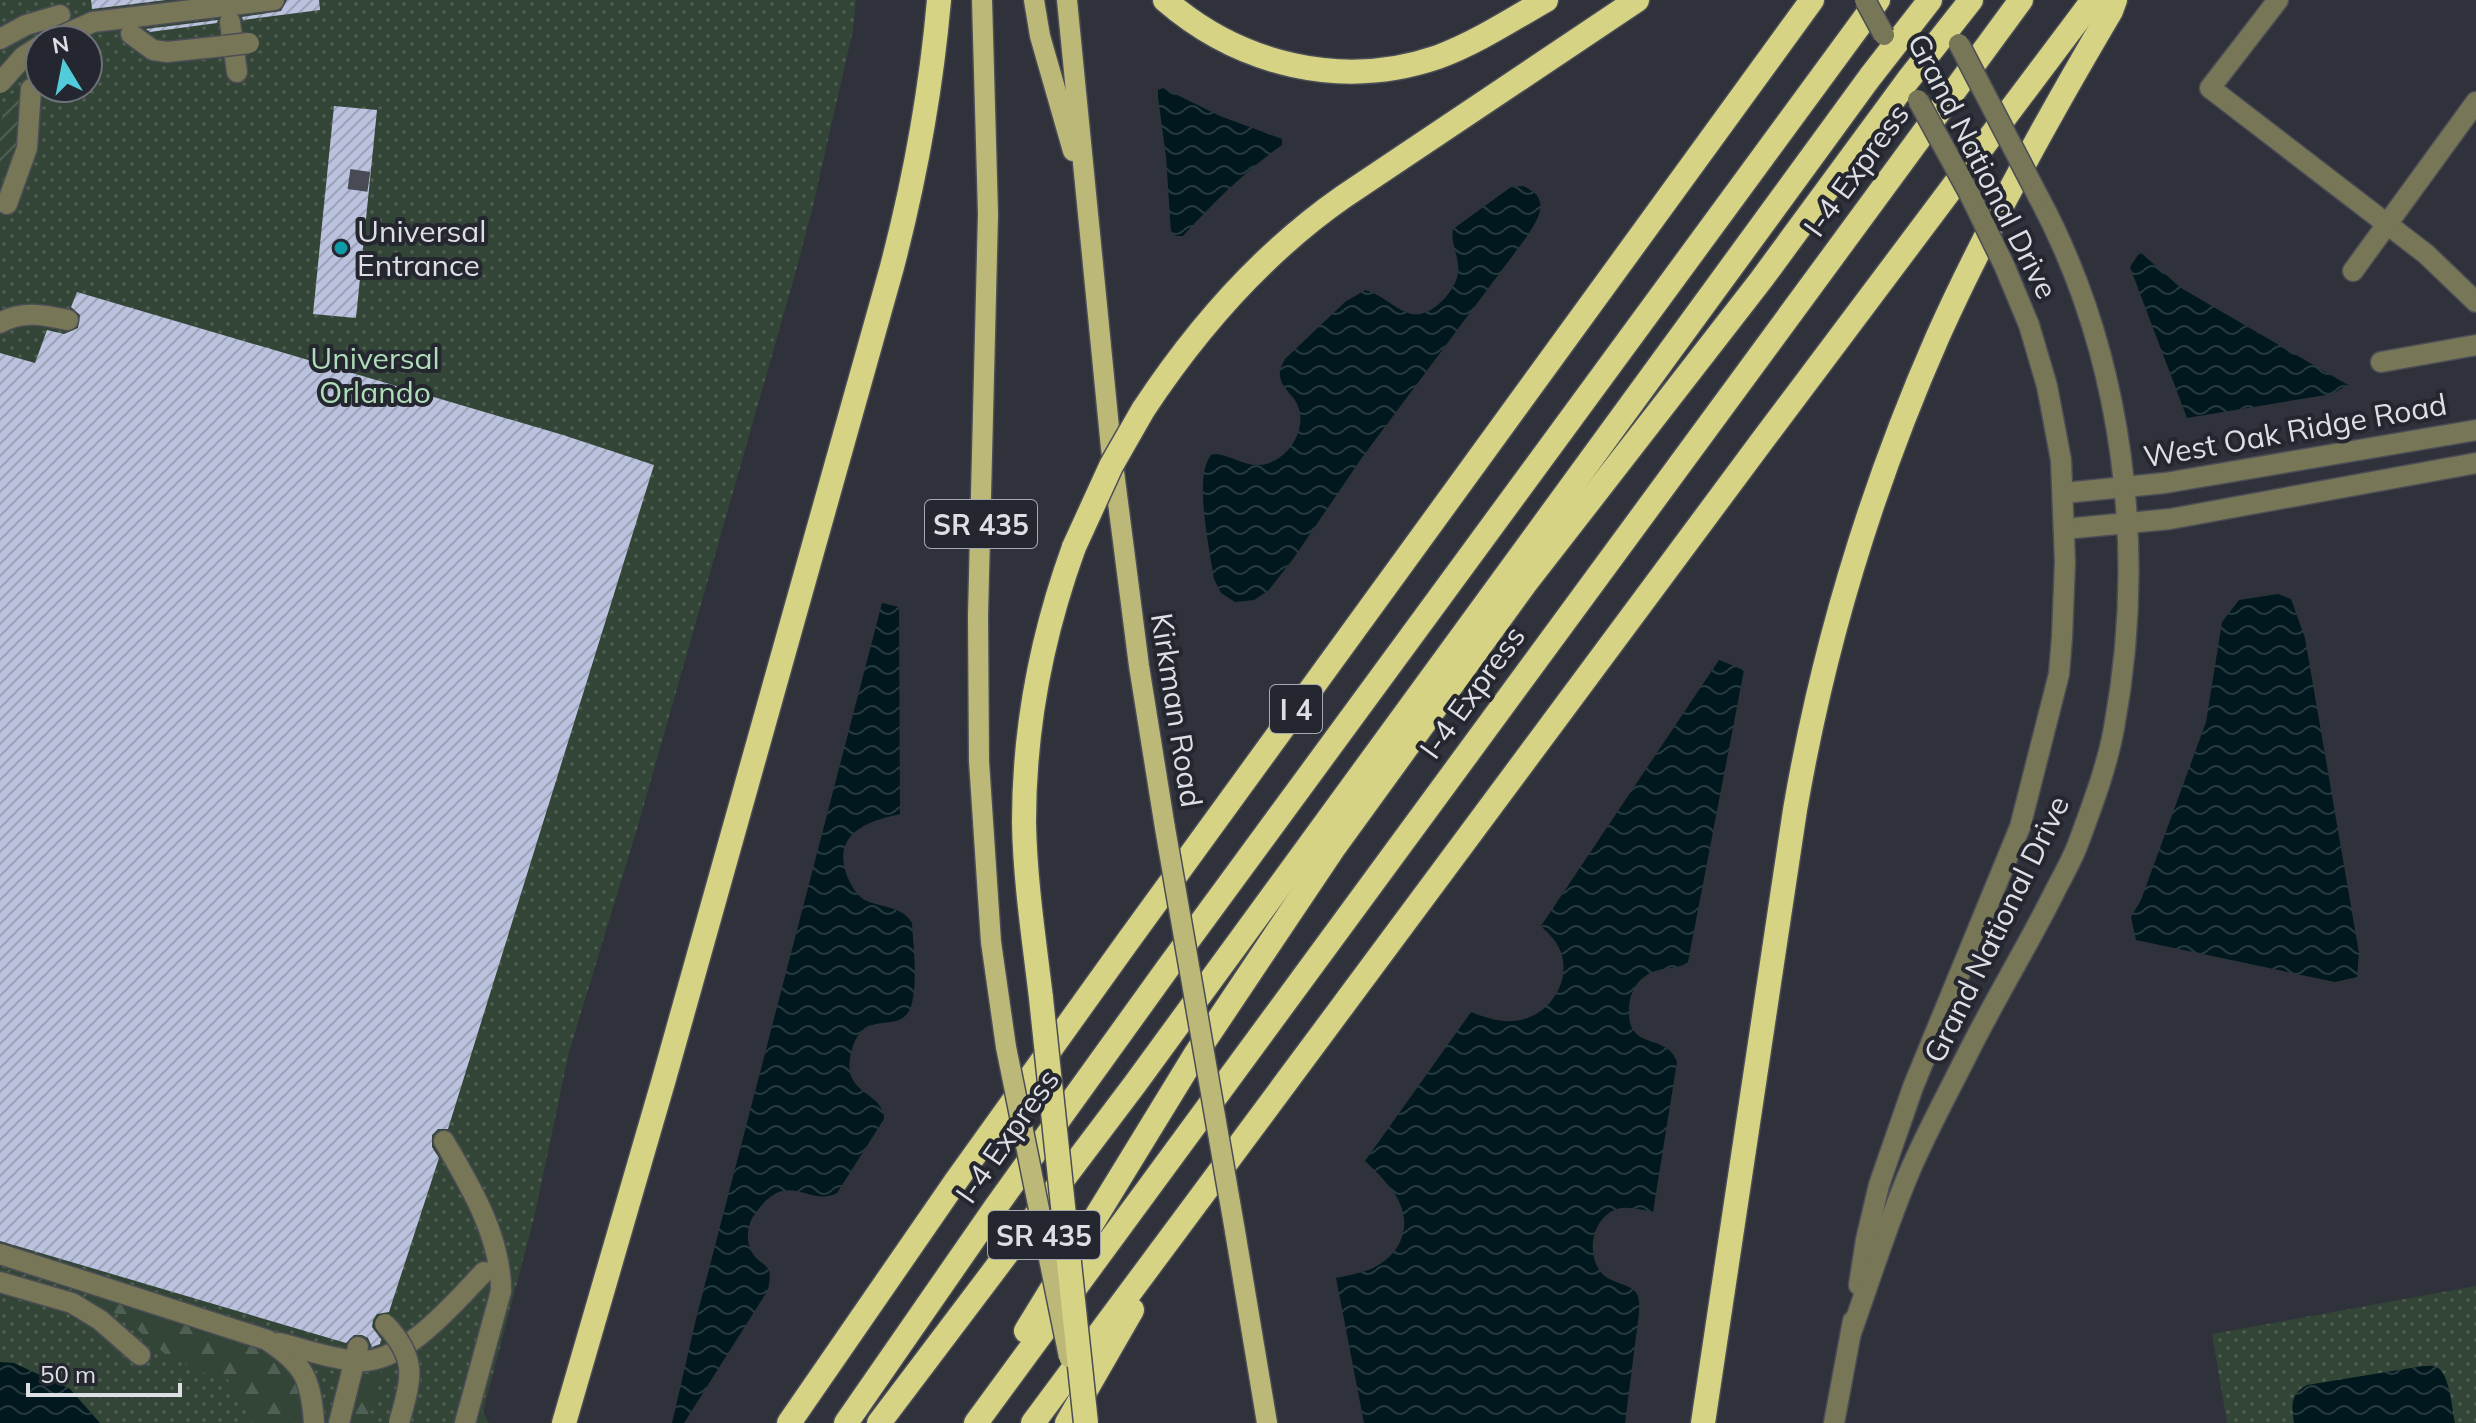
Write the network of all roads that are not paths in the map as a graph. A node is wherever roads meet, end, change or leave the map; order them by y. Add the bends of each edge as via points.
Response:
1 (274, 0) edge
2 (939, 0) edge
3 (982, 0) edge
4 (1034, 0) edge
5 (1067, 0) edge
6 (1165, 0) edge
7 (1546, 0) edge
8 (1637, 0) edge
9 (1812, 0) edge
10 (1865, 0) edge
11 (1878, 0) edge
12 (1932, 0) edge
13 (1971, 0) edge
14 (2021, 0) edge
15 (2093, 0) edge
16 (2115, 0) edge
17 (2278, 0) edge
18 (60, 15) dead end
19 (230, 22) dead end
20 (88, 24) edge
21 (131, 34) dead end
22 (1954, 36) junction
23 (0, 39) edge
24 (249, 43) dead end
25 (1888, 43) junction
26 (24, 56) edge
27 (237, 72) dead end
28 (0, 83) edge
29 (1913, 90) junction
30 (2476, 102) edge
31 (30, 104) edge
32 (7, 204) dead end
33 (2387, 224) junction
34 (1090, 229) junction
35 (2353, 271) dead end
36 (2476, 302) edge
37 (68, 320) dead end
38 (0, 323) edge
39 (2476, 345) edge
40 (2381, 362) dead end
41 (2476, 430) edge
42 (2476, 463) edge
43 (2124, 489) junction
44 (2064, 493) junction
45 (2127, 524) junction
46 (2064, 529) junction
47 (444, 1141) dead end
48 (1191, 1208) junction
49 (0, 1254) edge
50 (484, 1272) dead end
51 (0, 1282) edge
52 (385, 1324) dead end
53 (1851, 1333) junction
54 (267, 1340) junction
55 (356, 1354) junction
56 (140, 1355) dead end
57 (314, 1423) edge
58 (339, 1423) edge
59 (399, 1423) edge
60 (465, 1423) edge
61 (564, 1423) edge
62 (789, 1423) edge
63 (846, 1423) edge
64 (879, 1423) edge
65 (969, 1423) edge
66 (976, 1423) edge
67 (1033, 1423) edge
68 (1067, 1423) edge
69 (1085, 1423) edge
70 (1267, 1423) edge
71 (1703, 1423) edge
72 (1834, 1423) edge

1 - 20 street, bridge
2 - 61 highway via 921,137 892,267
3 - 69 main road, SR 435, bridge via 988,214 979,761 991,942 1006,1047
4 - 34 main road
5 - 34 main road, Kirkman Road
6 - 7 highway via 1211,34 1264,58 1310,69 1360,71 1440,56
8 - 69 highway, bridge via 1343,197 1265,261 1174,364 1143,410 1074,547 1045,641 1033,705 1024,815
9 - 62 highway, I 4 via 1110,966
10 - 25 street, Grand National Drive, bridge
11 - 63 highway, I-4 Express via 1167,969
12 - 22 street, Grand National Drive
12 - 25 highway
13 - 22 highway
14 - 66 highway, I-4 Express
15 - 48 highway
16 - 71 highway via 1942,326 1842,600 1795,810
17 - 33 street via 2210,88
18 - 23 street
19 - 27 street
21 - 24 street, bridge via 153,50 167,52
22 - 29 highway
22 - 43 street, Grand National Drive, bridge via 2069,263 2110,393
25 - 29 street, Grand National Drive
25 - 64 highway via 1870,77 1135,1084
26 - 28 street, bridge
29 - 44 street, Grand National Drive, bridge via 1968,191 2029,325 2047,386
29 - 65 highway via 1525,584 1333,849 1195,1055
30 - 33 street
31 - 32 street via 27,148
33 - 35 street
33 - 36 street
34 - 70 main road, Kirkman Road, bridge via 1144,702
37 - 38 street via 38,314
39 - 40 street
41 - 43 street, West Oak Ridge Road
42 - 45 street
43 - 44 street, West Oak Ridge Road
43 - 45 street, Grand National Drive
44 - 46 street, Grand National Drive
45 - 46 street
45 - 53 street, Grand National Drive via 2125,652 2114,730 2077,847 1909,1172
46 - 53 street, Grand National Drive via 2059,674 2024,812 1879,1185
47 - 60 street via 472,1189 501,1272 501,1291
48 - 67 highway
48 - 68 highway
49 - 54 street
50 - 55 street via 409,1343 382,1359
51 - 56 street via 72,1303
52 - 59 street, bridge via 407,1352 410,1369
53 - 72 street, Grand National Drive
54 - 55 street
54 - 57 street via 291,1356 304,1374
55 - 58 street

